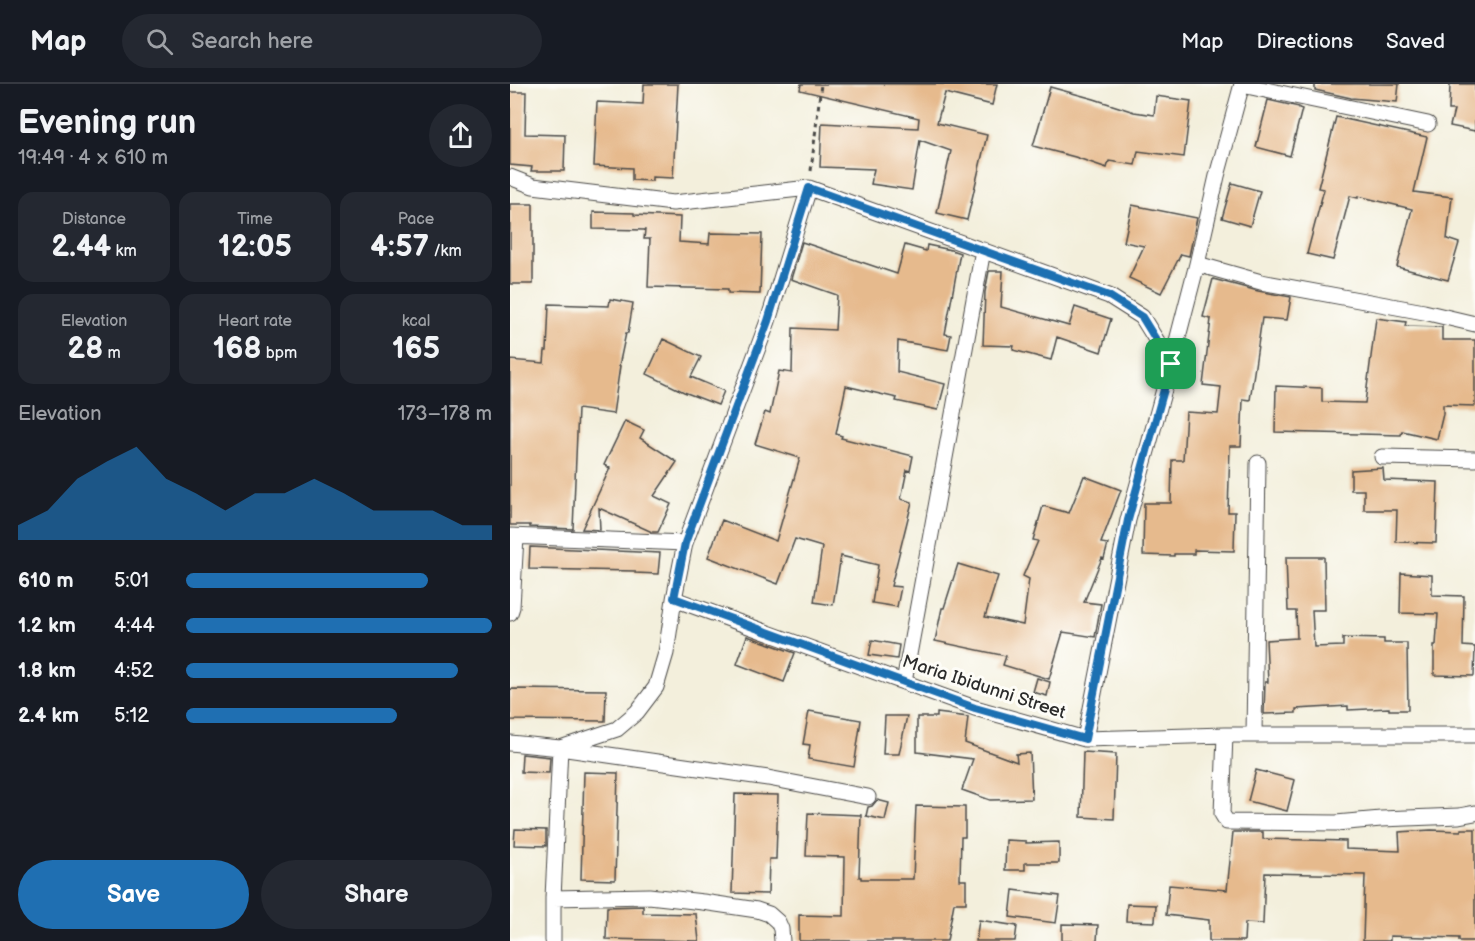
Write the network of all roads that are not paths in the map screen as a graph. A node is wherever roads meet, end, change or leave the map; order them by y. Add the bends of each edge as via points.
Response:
1 (1242, 85) edge
2 (1428, 124) dead end
3 (510, 177) edge
4 (809, 188) junction
5 (983, 250) junction
6 (1197, 264) junction
7 (1475, 324) edge
8 (1171, 364) junction
9 (1382, 457) dead end
10 (1475, 459) edge
11 (1258, 463) dead end
12 (513, 536) edge
13 (685, 543) junction
14 (674, 598) junction
15 (510, 613) edge
16 (904, 682) junction
17 (1225, 735) junction
18 (1254, 735) junction
19 (1475, 735) edge
20 (1085, 739) junction
21 (510, 743) edge
22 (560, 748) junction
23 (868, 797) dead end
24 (1475, 813) edge
25 (553, 898) junction
26 (553, 941) edge
27 (782, 941) edge

1 - 2 street
1 - 6 street
3 - 4 street via 533,186 673,203
4 - 5 street
4 - 13 street via 768,321
5 - 8 street via 1109,296 1142,317
5 - 16 street
6 - 7 street via 1261,282
6 - 8 street
8 - 20 street via 1128,520
9 - 10 street
11 - 18 street
12 - 13 street
12 - 15 street
13 - 14 street
14 - 16 street, Maria Ibidunni Street
14 - 22 street via 666,653 656,687 637,712 616,729
16 - 20 street, Maria Ibidunni Street via 975,708
17 - 18 street, Maria Ibidunni Street
17 - 20 street, Maria Ibidunni Street
17 - 24 street via 1222,814 1227,822 1336,823
18 - 19 street, Maria Ibidunni Street
21 - 22 street
22 - 23 street via 768,778
22 - 25 street
25 - 26 street
25 - 27 street via 649,896 757,910 778,922

